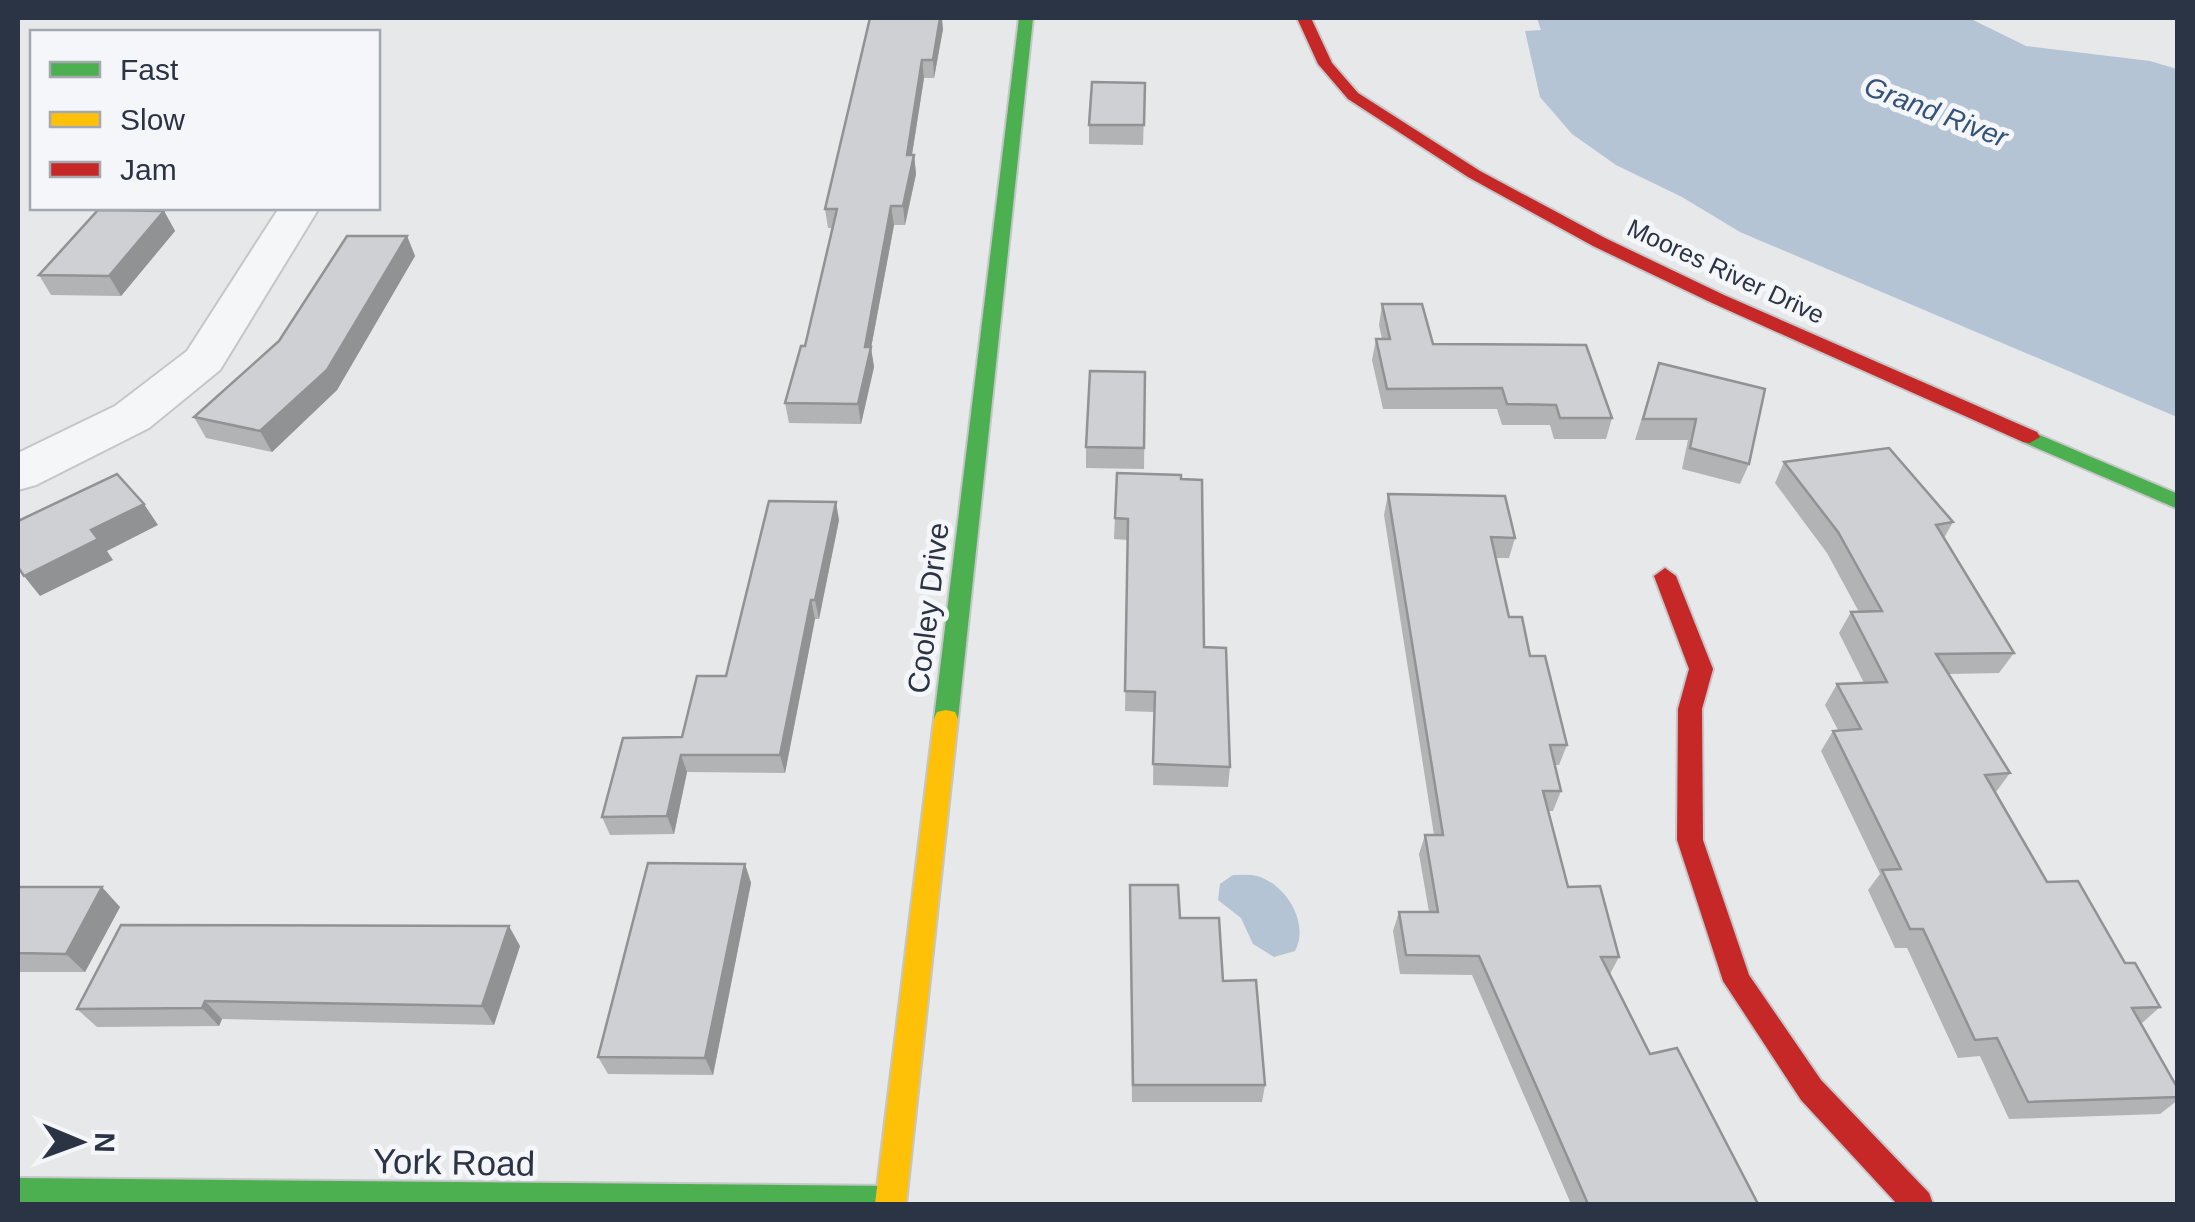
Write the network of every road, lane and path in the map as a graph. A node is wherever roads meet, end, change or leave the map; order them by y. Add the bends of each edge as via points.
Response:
1 (1026, 18) edge
2 (1304, 18) edge
3 (298, 210) edge
4 (18, 474) edge
5 (2178, 502) edge
6 (1665, 576) dead end
7 (18, 1193) edge
8 (890, 1203) edge
9 (1918, 1204) edge

1 - 8 street, Cooley Drive
2 - 5 street, Moores River Drive via 1325,64 1354,96 1489,182 1718,300
3 - 4 street via 204,360 132,418
6 - 9 street via 1701,669 1690,709 1690,840 1738,982 1811,1090
7 - 8 street, York Road

